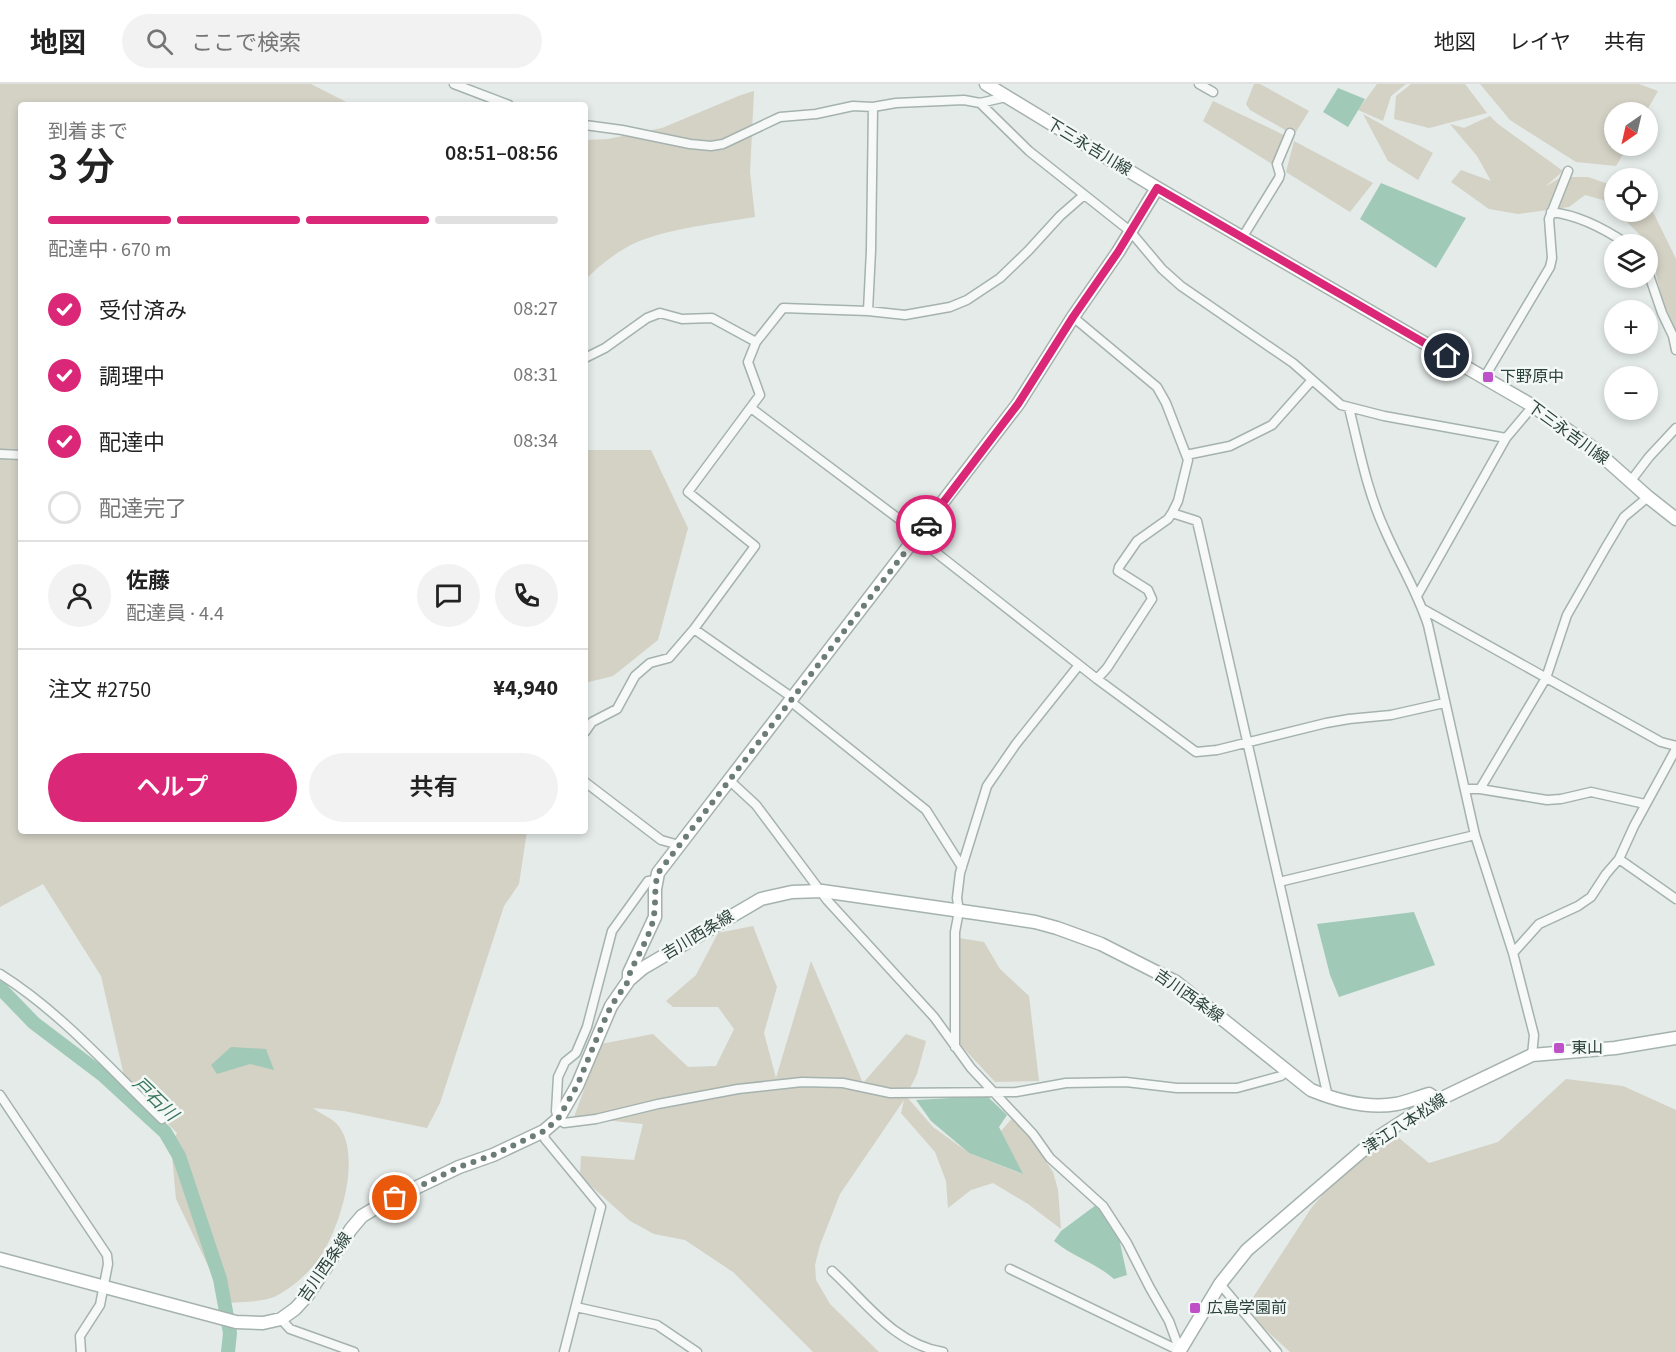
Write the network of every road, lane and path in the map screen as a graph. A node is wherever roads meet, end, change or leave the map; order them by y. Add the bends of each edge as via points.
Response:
1 (454, 84) edge
2 (986, 84) edge
3 (1199, 84) edge
4 (1214, 90) edge
5 (1006, 97) junction
6 (501, 102) edge
7 (980, 103) junction
8 (873, 106) junction
9 (588, 124) edge
10 (1290, 133) dead end
11 (1568, 171) dead end
12 (1157, 188) junction
13 (1084, 195) junction
14 (1551, 213) junction
15 (1130, 231) junction
16 (1612, 234) edge
17 (1242, 238) junction
18 (1653, 288) edge
19 (868, 311) junction
20 (1073, 317) junction
21 (756, 342) junction
22 (1676, 351) edge
23 (588, 356) edge
24 (1484, 378) junction
25 (1312, 380) junction
26 (1533, 406) junction
27 (751, 408) junction
28 (1349, 408) junction
29 (1676, 428) edge
30 (1506, 438) junction
31 (0, 454) edge
32 (18, 455) edge
33 (1186, 456) junction
34 (1630, 482) junction
35 (1648, 497) junction
36 (1172, 513) junction
37 (1676, 519) edge
38 (918, 536) junction
39 (1416, 596) junction
40 (1423, 609) junction
41 (694, 628) junction
42 (1079, 665) junction
43 (1546, 678) junction
44 (1097, 679) junction
45 (792, 700) junction
46 (1444, 703) junction
47 (588, 728) edge
48 (1248, 743) junction
49 (1676, 748) edge
50 (729, 780) junction
51 (588, 784) edge
52 (1465, 789) junction
53 (1480, 789) junction
54 (1645, 804) junction
55 (1475, 835) junction
56 (679, 845) junction
57 (1619, 860) junction
58 (962, 867) junction
59 (656, 880) junction
60 (1279, 882) junction
61 (822, 891) junction
62 (1676, 899) edge
63 (959, 911) junction
64 (1514, 953) junction
65 (0, 974) edge
66 (629, 980) junction
67 (1676, 1038) edge
68 (955, 1048) junction
69 (1532, 1055) junction
70 (1286, 1072) junction
71 (992, 1091) junction
72 (0, 1095) edge
73 (1328, 1097) junction
74 (1438, 1100) junction
75 (162, 1119) dead end
76 (558, 1119) junction
77 (544, 1131) junction
78 (0, 1259) edge
79 (1010, 1269) dead end
80 (832, 1271) dead end
81 (1220, 1284) junction
82 (102, 1286) junction
83 (576, 1307) junction
84 (281, 1319) junction
85 (81, 1352) edge
86 (354, 1352) edge
87 (564, 1352) edge
88 (697, 1352) edge
89 (943, 1352) edge
90 (1180, 1352) edge
91 (1277, 1352) edge

1 - 6 street
2 - 5 main road, 下三永吉川線
3 - 4 street
5 - 7 street
5 - 12 main road, 下三永吉川線
7 - 8 street via 964,100
7 - 13 street via 1029,151
8 - 9 street via 780,117 711,146
8 - 19 street
10 - 17 street via 1277,164 1279,178
11 - 14 street
12 - 15 main road
12 - 17 main road, 下三永吉川線
13 - 15 street
13 - 19 street via 1000,278 967,300 905,315
14 - 16 street via 1566,214
14 - 24 street via 1550,267
15 - 20 main road
15 - 25 street via 1181,286
17 - 24 main road, 下三永吉川線
18 - 22 street
19 - 21 street via 783,308
20 - 33 street via 1157,387
20 - 38 main road via 1018,404
21 - 23 street via 712,318 682,319 660,313
21 - 27 street via 748,362 760,395
24 - 26 main road, 下三永吉川線
25 - 28 street
25 - 33 street via 1263,431 1230,446
26 - 30 street
26 - 34 main road, 下三永吉川線 via 1593,448
27 - 38 street
27 - 41 street via 688,492 754,546
28 - 30 street
28 - 39 street via 1374,502
29 - 34 street
30 - 39 street
31 - 32 street
33 - 36 street
34 - 35 main road, 下三永吉川線
35 - 37 main road, 下三永吉川線
35 - 43 street via 1624,517 1567,615
36 - 44 street via 1137,541 1119,567 1118,571 1148,590 1152,599
36 - 48 street via 1197,521
38 - 42 street
38 - 45 main road
39 - 40 street
40 - 43 street
40 - 46 street
41 - 45 street
41 - 47 street via 669,658 650,663 635,676 617,709
42 - 44 street
42 - 58 street via 987,786
43 - 49 street
43 - 53 street
44 - 48 street via 1196,752
45 - 50 main road
45 - 58 street via 926,810
46 - 48 street via 1384,717 1326,723
46 - 52 street
48 - 60 street
49 - 54 street
50 - 56 main road
50 - 61 street via 756,805
51 - 56 street via 661,840
52 - 53 street
52 - 55 street
53 - 54 street via 1547,800 1592,792
54 - 57 street
55 - 60 street
55 - 64 street
56 - 59 main road
57 - 62 street
57 - 64 street via 1591,897 1539,924
58 - 63 street
59 - 66 main road via 654,917
59 - 76 street via 648,882 612,931 587,1027 576,1053 558,1077
60 - 73 street
61 - 63 main road, 吉川西条線
61 - 66 main road, 吉川西条線 via 761,898
61 - 68 street via 934,1017
63 - 68 street via 955,932
63 - 70 main road, 吉川西条線 via 1057,928 1146,966 1176,982
64 - 69 street via 1534,1035
65 - 75 street via 63,1023
66 - 76 main road, 吉川西条線 via 611,1006 577,1086
67 - 69 main road, 津江八本松線
68 - 71 street
69 - 74 main road, 津江八本松線
70 - 71 street via 1237,1088 1177,1088 1126,1082 1066,1083 1016,1092
70 - 73 main road, 吉川西条線
71 - 76 street via 890,1093 843,1083 802,1082 738,1089 569,1123
71 - 90 street via 1050,1158 1103,1206 1169,1321
72 - 82 street via 107,1255
73 - 74 main road, 吉川西条線 via 1382,1105 1429,1094
74 - 81 main road, 津江八本松線 via 1377,1138 1308,1196 1247,1250
76 - 77 main road, 吉川西条線
77 - 83 street via 545,1139 601,1207
77 - 84 main road, 吉川西条線 via 459,1167 362,1216 307,1296
78 - 82 main road
79 - 90 street
80 - 89 street via 894,1332
81 - 90 main road, 津江八本松線
81 - 91 street
82 - 84 main road via 236,1322
82 - 85 street via 100,1305 80,1336
83 - 87 street
83 - 88 street via 657,1325
84 - 86 street via 290,1329

